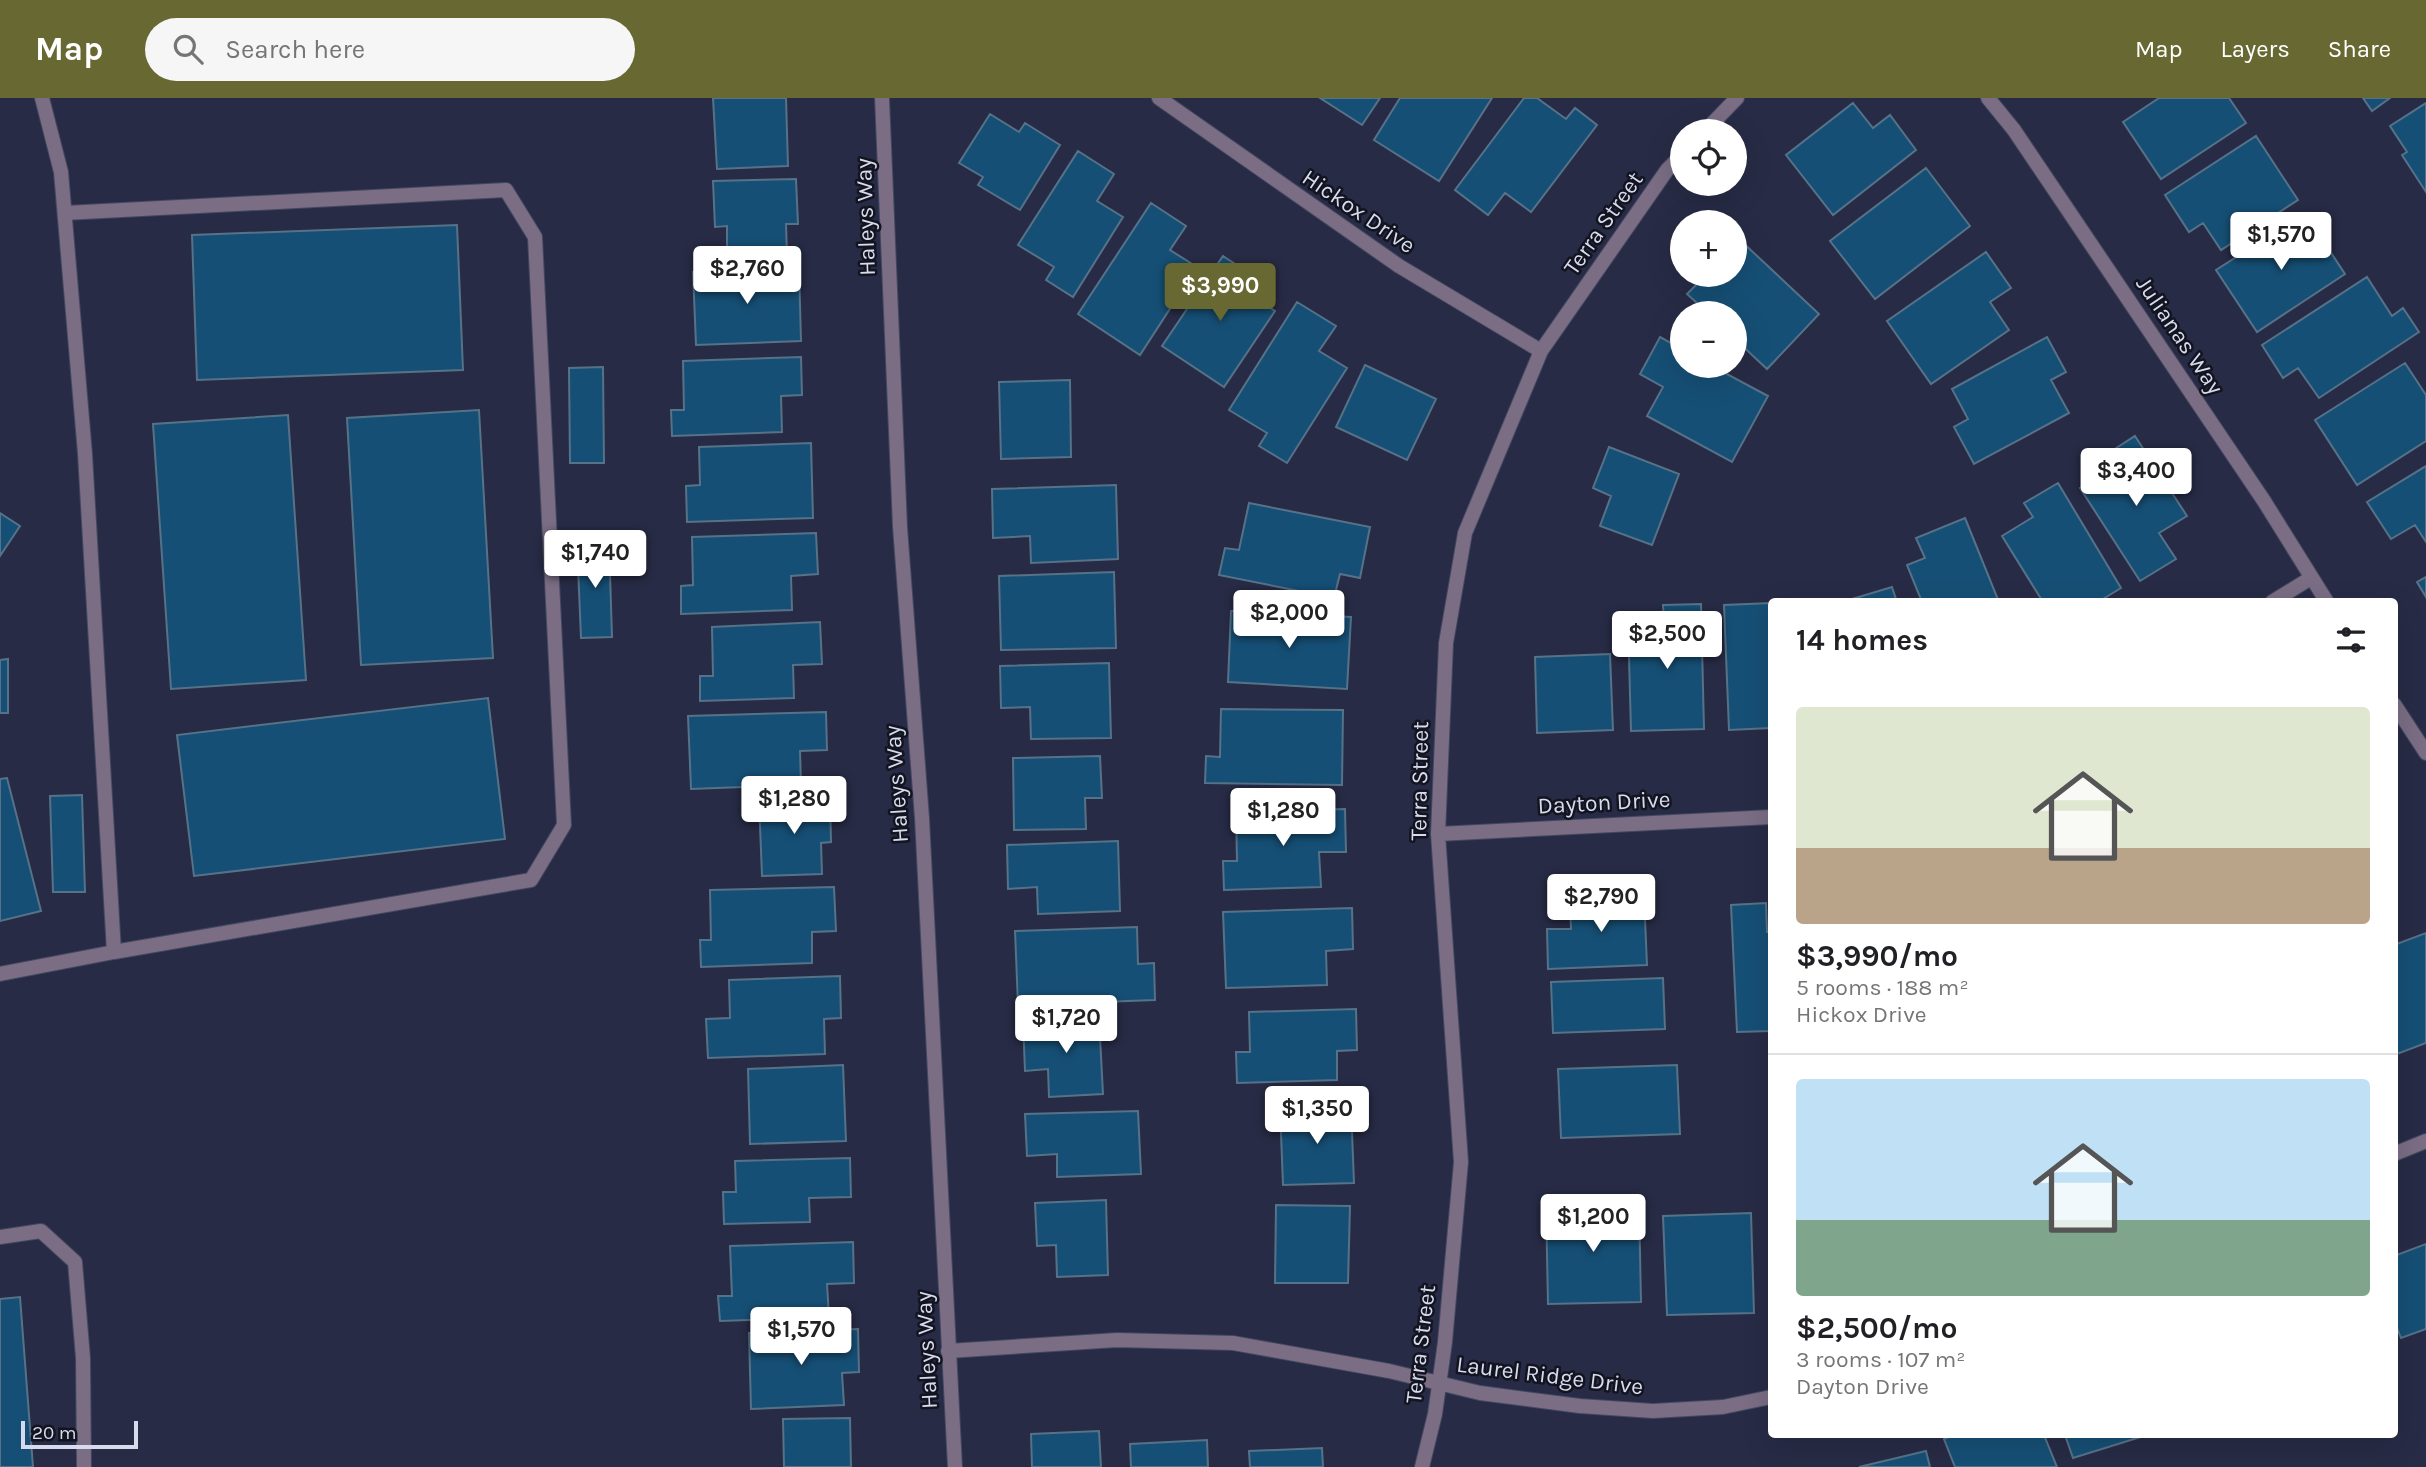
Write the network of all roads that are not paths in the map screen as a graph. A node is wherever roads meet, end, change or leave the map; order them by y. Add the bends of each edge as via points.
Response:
1 (43, 98) edge
2 (883, 98) edge
3 (1159, 98) edge
4 (1737, 98) edge
5 (1989, 98) edge
6 (1717, 119) edge
7 (1670, 167) edge
8 (65, 213) junction
9 (1541, 351) junction
10 (2311, 578) junction
11 (2278, 598) edge
12 (2324, 598) edge
13 (2398, 710) edge
14 (2426, 753) edge
15 (1768, 817) edge
16 (1438, 834) junction
17 (114, 952) junction
18 (0, 974) edge
19 (2426, 1141) edge
20 (2398, 1152) edge
21 (0, 1237) edge
22 (948, 1351) junction
23 (1439, 1384) junction
24 (1768, 1398) edge
25 (84, 1467) edge
26 (956, 1467) edge
27 (1422, 1467) edge

1 - 8 street via 61,172
2 - 22 street, Haleys Way via 900,527 922,818
3 - 9 street, Hickox Drive via 1399,266
4 - 6 street
5 - 10 street, Julianas Way via 2264,501
7 - 9 street, Terra Street
8 - 17 street via 85,454
8 - 17 street via 506,190 535,237 564,825 531,880
9 - 16 street, Terra Street via 1465,533 1446,643
10 - 11 street
10 - 12 street, Julianas Way
13 - 14 street
15 - 16 street, Dayton Drive
16 - 23 street, Terra Street via 1461,1162
17 - 18 street
19 - 20 street
21 - 25 street via 41,1231 75,1262 83,1358
22 - 23 street, Laurel Ridge Drive via 1117,1340 1233,1343
22 - 26 street, Haleys Way
23 - 24 street, Laurel Ridge Drive via 1580,1406 1653,1411 1723,1407
23 - 27 street, Terra Street

